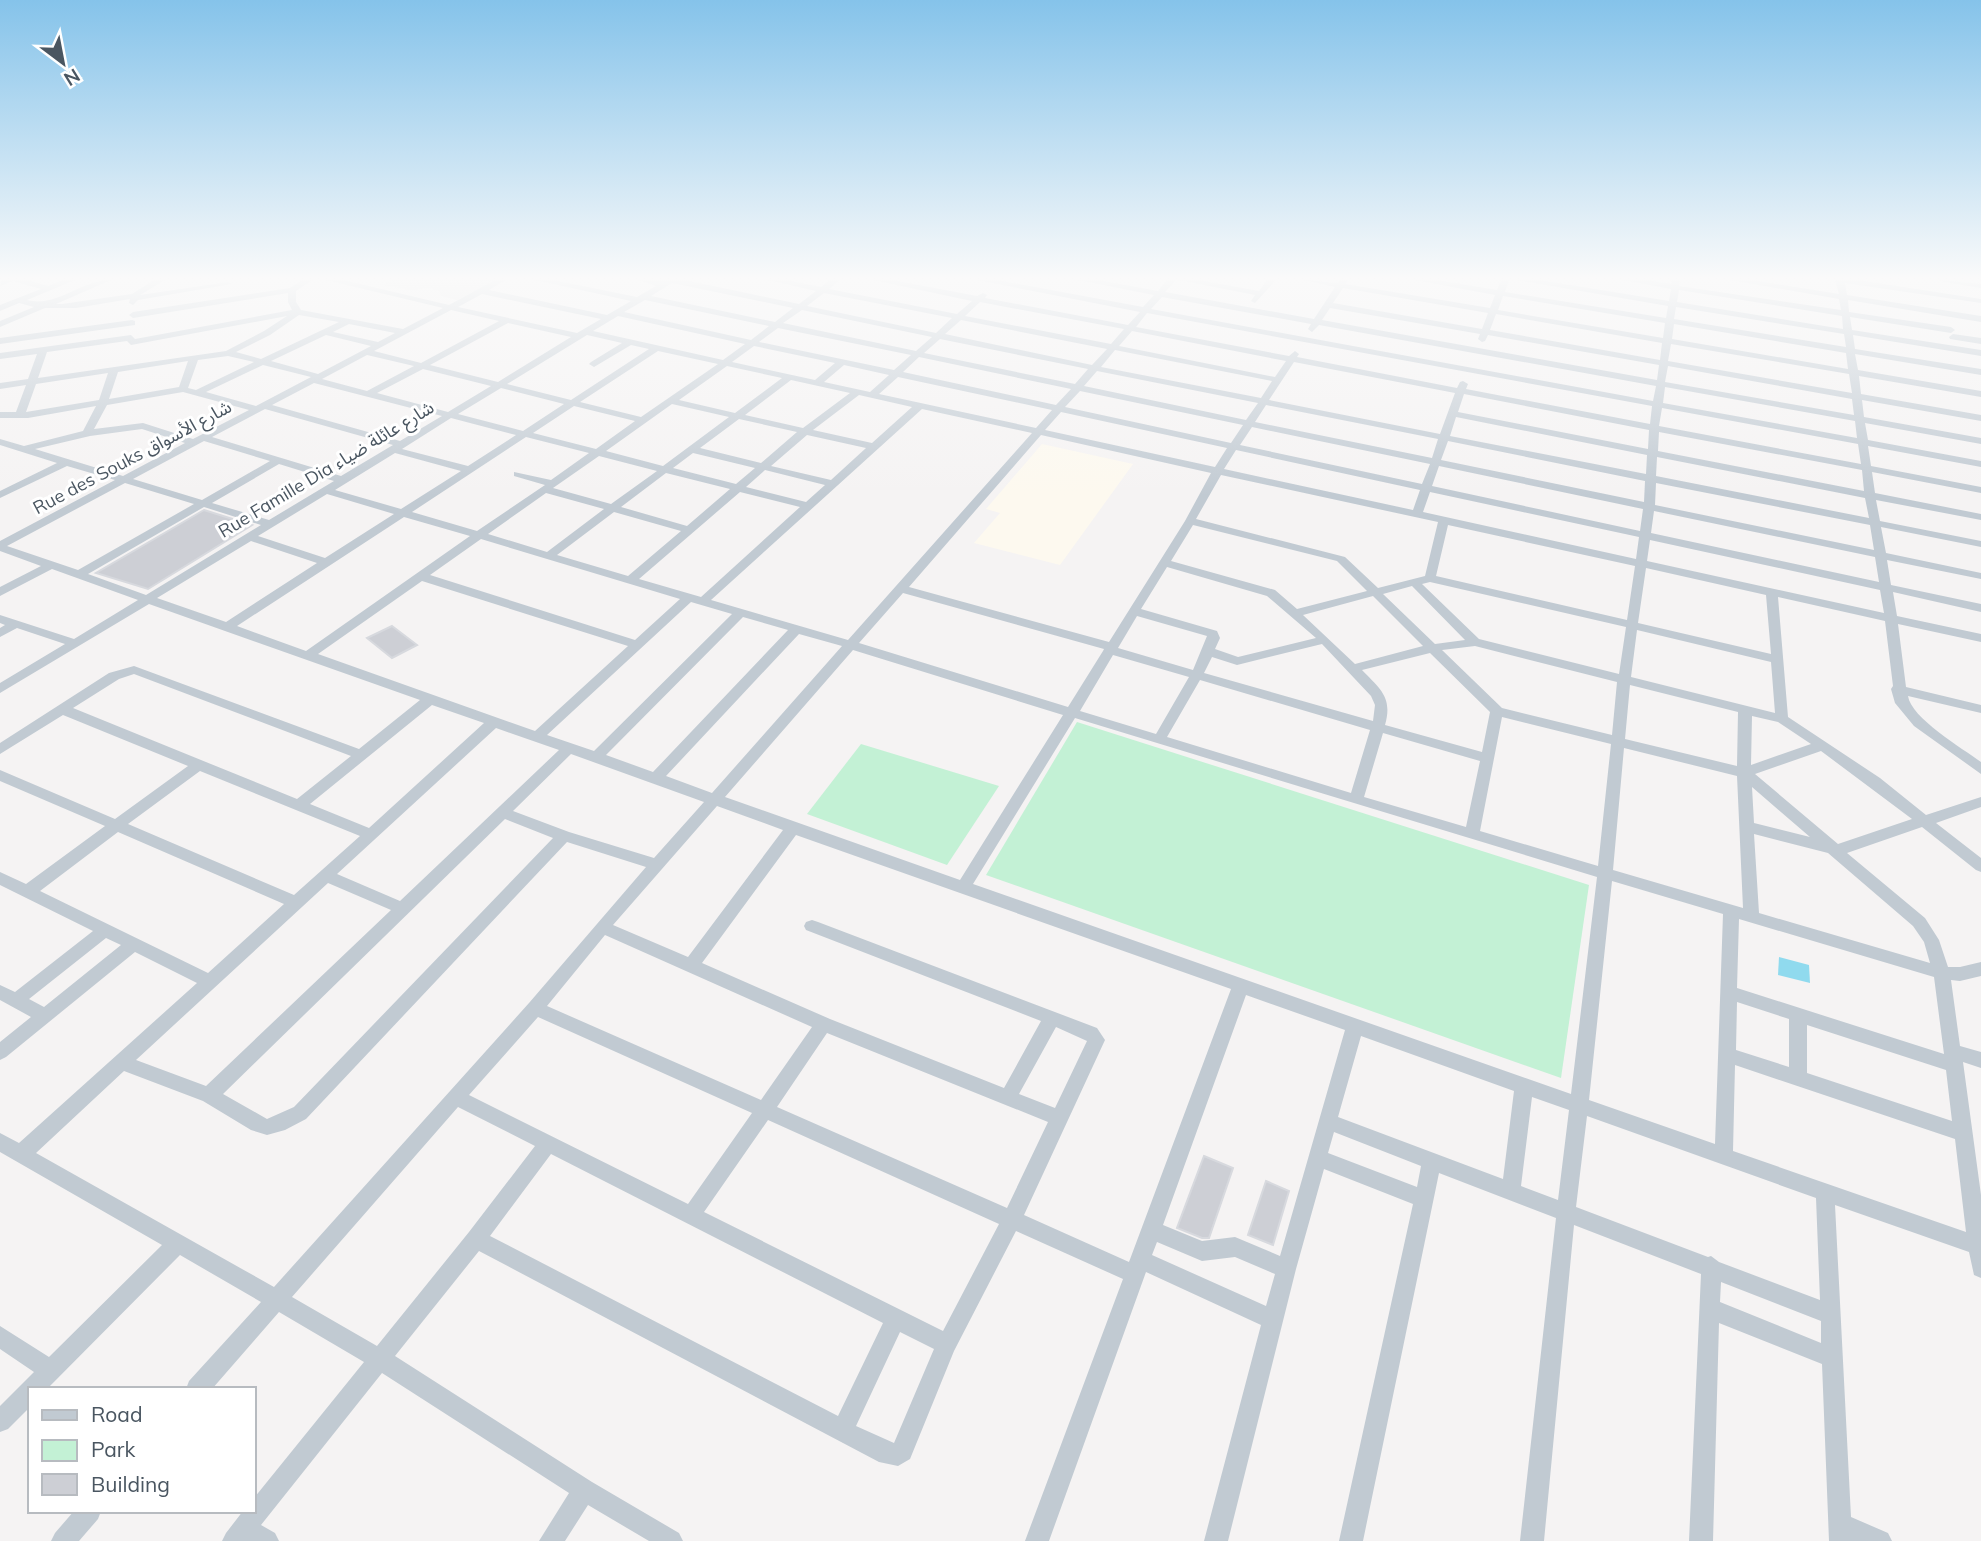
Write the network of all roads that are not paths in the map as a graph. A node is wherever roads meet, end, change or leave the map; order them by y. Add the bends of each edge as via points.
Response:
1 (1477, 351) edge
2 (1851, 351) edge
3 (29, 352) edge
4 (42, 352) edge
5 (130, 352) edge
6 (281, 352) edge
7 (367, 352) joint
8 (447, 352) edge
9 (551, 352) edge
10 (613, 352) edge
11 (654, 352) edge
12 (673, 352) edge
13 (740, 352) edge
14 (794, 352) edge
15 (914, 352) edge
16 (1017, 352) edge
17 (1108, 352) edge
18 (1136, 352) edge
19 (1255, 352) edge
20 (1297, 352) edge
21 (1370, 352) edge
22 (1482, 352) edge
23 (1598, 352) edge
24 (1665, 352) edge
25 (1734, 352) edge
26 (1857, 352) edge
27 (228, 353) joint
28 (920, 353) junction
29 (0, 356) edge
30 (194, 358) junction
31 (1292, 359) junction
32 (129, 360) junction
33 (262, 361) junction
34 (842, 362) junction
35 (725, 363) junction
36 (1664, 363) junction
37 (594, 364) dead end
38 (422, 365) junction
39 (1094, 368) junction
40 (114, 369) junction
41 (1469, 370) junction
42 (1231, 371) junction
43 (1981, 372) edge
44 (1853, 373) junction
45 (898, 374) junction
46 (317, 378) junction
47 (788, 378) junction
48 (1279, 380) junction
49 (31, 381) junction
50 (498, 384) junction
51 (816, 384) junction
52 (1662, 384) junction
53 (0, 386) edge
54 (1079, 386) junction
55 (183, 389) junction
56 (1216, 391) junction
57 (1460, 391) junction
58 (857, 392) junction
59 (197, 393) junction
60 (369, 394) junction
61 (1981, 394) edge
62 (871, 396) junction
63 (1493, 397) junction
64 (1858, 397) junction
65 (671, 401) junction
66 (1264, 401) junction
67 (103, 403) junction
68 (574, 403) junction
69 (1659, 405) junction
70 (919, 406) junction
71 (261, 407) junction
72 (1058, 408) junction
73 (1452, 414) junction
74 (0, 415) edge
75 (20, 415) junction
76 (449, 415) junction
77 (735, 417) junction
78 (1981, 418) edge
79 (1860, 419) junction
80 (642, 420) junction
81 (1485, 420) junction
82 (1248, 424) junction
83 (1654, 428) junction
84 (1037, 431) junction
85 (804, 432) junction
86 (87, 433) junction
87 (526, 434) junction
88 (1445, 437) junction
89 (199, 440) junction
90 (1981, 441) edge
91 (0, 442) edge
92 (1863, 442) junction
93 (1235, 445) junction
94 (396, 447) junction
95 (875, 447) junction
96 (23, 449) junction
97 (690, 449) junction
98 (596, 451) junction
99 (1653, 453) junction
100 (47, 456) junction
101 (279, 460) junction
102 (66, 462) junction
103 (1435, 463) junction
104 (1981, 464) edge
105 (764, 466) junction
106 (1866, 468) junction
107 (663, 469) junction
108 (470, 470) junction
109 (1217, 470) junction
110 (518, 474) dead end
111 (123, 479) junction
112 (1651, 479) junction
113 (342, 480) junction
114 (834, 484) junction
115 (547, 486) junction
116 (739, 487) junction
117 (1427, 488) junction
118 (326, 490) junction
119 (1981, 490) edge
120 (0, 495) edge
121 (1870, 495) junction
122 (203, 503) junction
123 (808, 506) junction
124 (1649, 507) junction
125 (612, 508) junction
126 (402, 514) junction
127 (1417, 514) junction
128 (1981, 517) edge
129 (1444, 520) junction
130 (1190, 522) junction
131 (1875, 523) junction
132 (270, 524) junction
133 (690, 530) junction
134 (477, 535) junction
135 (1643, 535) junction
136 (249, 537) junction
137 (1981, 544) edge
138 (0, 546) edge
139 (1879, 554) junction
140 (548, 556) junction
141 (327, 563) junction
142 (1164, 563) junction
143 (1639, 563) junction
144 (51, 565) junction
145 (78, 575) junction
146 (420, 576) junction
147 (1981, 576) edge
148 (1430, 579) junction
149 (630, 580) junction
150 (1415, 583) junction
151 (1884, 587) junction
152 (900, 588) junction
153 (1377, 592) junction
154 (1772, 592) junction
155 (0, 593) edge
156 (689, 597) junction
157 (147, 599) junction
158 (703, 601) junction
159 (1981, 608) edge
160 (1134, 611) junction
161 (741, 612) junction
162 (1295, 613) junction
163 (1891, 618) junction
164 (0, 619) edge
165 (15, 624) junction
166 (1631, 626) junction
167 (227, 627) junction
168 (796, 629) junction
169 (0, 633) edge
170 (1981, 638) edge
171 (1325, 640) junction
172 (1475, 642) junction
173 (75, 643) junction
174 (636, 644) junction
175 (851, 645) junction
176 (1110, 648) junction
177 (1432, 648) junction
178 (1208, 650) junction
179 (307, 656) junction
180 (1777, 659) junction
181 (1352, 669) junction
182 (1197, 674) junction
183 (1624, 681) junction
184 (0, 689) edge
185 (1898, 689) junction
186 (430, 699) junction
187 (62, 709) junction
188 (1981, 709) edge
189 (1497, 711) junction
190 (1745, 711) junction
191 (1071, 713) junction
192 (1782, 719) junction
193 (494, 722) junction
194 (1378, 727) junction
195 (535, 738) junction
196 (1159, 740) junction
197 (1619, 740) junction
198 (1822, 745) junction
199 (0, 749) edge
200 (568, 749) junction
201 (362, 755) junction
202 (596, 758) junction
203 (1488, 759) junction
204 (198, 765) junction
205 (1981, 769) edge
206 (1744, 773) junction
207 (0, 775) edge
208 (655, 779) junction
209 (715, 800) junction
210 (1356, 800) junction
211 (1981, 802) edge
212 (299, 805) junction
213 (502, 812) junction
214 (1923, 821) junction
215 (117, 825) junction
216 (1747, 827) junction
217 (793, 828) junction
218 (369, 834) junction
219 (1472, 834) junction
220 (564, 835) junction
221 (1838, 850) junction
222 (658, 864) junction
223 (1981, 866) edge
224 (1603, 873) junction
225 (324, 875) junction
226 (0, 878) edge
227 (963, 888) junction
228 (28, 891) junction
229 (294, 902) junction
230 (402, 908) junction
231 (1731, 909) junction
232 (1751, 915) junction
233 (812, 926) dead end
234 (602, 927) junction
235 (105, 930) junction
236 (134, 944) junction
237 (691, 965) junction
238 (1981, 969) edge
239 (1941, 973) junction
240 (209, 981) junction
241 (1241, 985) junction
242 (1728, 992) junction
243 (8, 996) edge
244 (535, 1008) junction
245 (1798, 1014) junction
246 (45, 1016) junction
247 (1052, 1018) junction
248 (824, 1024) junction
249 (1355, 1026) junction
250 (0, 1052) edge
251 (1726, 1054) junction
252 (1952, 1058) junction
253 (1981, 1060) edge
254 (121, 1062) junction
255 (1798, 1078) junction
256 (1524, 1086) junction
257 (209, 1095) junction
258 (456, 1097) junction
259 (1009, 1097) junction
260 (1578, 1105) junction
261 (766, 1111) junction
262 (1059, 1118) junction
263 (1330, 1122) junction
264 (1962, 1133) junction
265 (0, 1142) edge
266 (548, 1143) junction
267 (21, 1154) junction
268 (1724, 1156) junction
269 (1319, 1158) junction
270 (1432, 1160) junction
271 (1511, 1190) junction
272 (1825, 1192) junction
273 (1424, 1199) junction
274 (1566, 1212) junction
275 (691, 1215) junction
276 (1011, 1221) junction
277 (1151, 1230) junction
278 (476, 1239) junction
279 (177, 1244) junction
280 (1979, 1247) edge
281 (1711, 1266) junction
282 (1138, 1268) junction
283 (1981, 1268) edge
284 (1286, 1269) junction
285 (275, 1300) junction
286 (1708, 1308) junction
287 (1830, 1314) junction
288 (896, 1318) junction
289 (1272, 1319) junction
290 (0, 1336) edge
291 (947, 1344) junction
292 (1831, 1357) junction
293 (380, 1359) junction
294 (50, 1371) junction
295 (34, 1387) edge
296 (199, 1387) edge
297 (28, 1393) edge
298 (0, 1421) edge
299 (843, 1430) junction
300 (584, 1490) junction
301 (88, 1513) edge
302 (1841, 1532) edge
303 (239, 1535) edge
304 (1038, 1540) edge
305 (64, 1541) edge
306 (267, 1541) edge
307 (551, 1541) edge
308 (671, 1541) edge
309 (1216, 1541) edge
310 (1351, 1541) edge
311 (1532, 1541) edge
312 (1700, 1541) edge
313 (1880, 1541) edge

1 - 41 street
2 - 44 street
3 - 29 street
4 - 49 street
5 - 32 street
6 - 33 street
7 - 38 street
7 - 46 street, Rue des Souks شارع الأسواق
8 - 38 street
9 - 50 street, Rue Famille Dia شارع عائلة ضياء
10 - 37 street
11 - 68 street
12 - 35 street
13 - 35 street
14 - 34 street
15 - 28 street
16 - 39 street
17 - 39 street
18 - 42 street
19 - 31 street
20 - 31 street
21 - 41 street
22 - 52 street
23 - 36 street
24 - 36 street
25 - 44 street
26 - 43 street
27 - 30 street
27 - 33 street
28 - 45 street
28 - 54 street
30 - 32 street
30 - 55 street
31 - 48 street
31 - 57 street
32 - 40 street
33 - 46 street
33 - 59 street
34 - 45 street
34 - 51 street
35 - 47 street
35 - 65 street
36 - 52 street
36 - 64 street
38 - 50 street
38 - 60 street
39 - 54 street
39 - 56 street
40 - 49 street
40 - 67 street
41 - 57 street
41 - 69 street
42 - 48 street
42 - 56 street
44 - 61 street
44 - 64 street
45 - 62 street
45 - 72 street
46 - 60 street
46 - 71 street, Rue des Souks شارع الأسواق
47 - 51 street
47 - 77 street
48 - 66 street
49 - 53 street
49 - 75 street
50 - 68 street
50 - 76 street, Rue Famille Dia شارع عائلة ضياء
51 - 58 street
52 - 69 street
52 - 79 street
54 - 72 street
54 - 82 street
55 - 59 street
55 - 67 street
56 - 66 street
57 - 63 street
57 - 73 street
58 - 62 street
58 - 85 street
59 - 71 street
60 - 76 street
62 - 70 street
63 - 81 street
63 - 83 street
64 - 78 street
64 - 79 street
65 - 77 street
65 - 80 street
66 - 82 street
66 - 88 street
67 - 75 street
67 - 86 street
68 - 80 street
68 - 87 street
69 - 83 street
69 - 92 street
70 - 84 street
70 - 95 street
71 - 89 street, Rue des Souks شارع الأسواق
71 - 94 street
72 - 84 street
72 - 93 street
73 - 81 street
73 - 88 street
74 - 75 street
76 - 87 street
76 - 94 street, Rue Famille Dia شارع عائلة ضياء
77 - 85 street
77 - 97 street
79 - 90 street
79 - 92 street
80 - 98 street
81 - 99 street
82 - 93 street
82 - 103 street
83 - 99 street
83 - 106 street
84 - 109 street
84 - 152 street
85 - 95 street
85 - 105 street
86 - 89 street via 148,426
86 - 96 street
86 - 100 street
87 - 98 street
87 - 108 street
88 - 103 street
88 - 112 street
89 - 101 street
89 - 111 street, Rue des Souks شارع الأسواق
91 - 96 street
92 - 104 street
92 - 106 street
93 - 109 street
93 - 117 street
94 - 108 street
94 - 113 street, Rue Famille Dia شارع عائلة ضياء
95 - 114 street
96 - 100 street
97 - 105 street
97 - 107 street
98 - 107 street
98 - 115 street
99 - 112 street
99 - 121 street
100 - 102 street
101 - 113 street
101 - 122 street
102 - 111 street
102 - 120 street
103 - 117 street
103 - 124 street
105 - 114 street
105 - 116 street
106 - 119 street
106 - 121 street
107 - 116 street
107 - 125 street
108 - 126 street
109 - 127 street
109 - 130 street
110 - 115 street
111 - 122 street
111 - 138 street, Rue des Souks شارع الأسواق
112 - 124 street
112 - 131 street
113 - 118 street, Rue Famille Dia شارع عائلة ضياء
114 - 123 street
115 - 125 street
115 - 134 street
116 - 123 street
116 - 133 street
117 - 127 street
117 - 135 street
118 - 126 street
118 - 132 street, Rue Famille Dia شارع عائلة ضياء
121 - 128 street
121 - 131 street
122 - 132 street
122 - 145 street
123 - 158 street
124 - 135 street
124 - 139 street
125 - 133 street
125 - 140 street
126 - 134 street
126 - 141 street
127 - 129 street
129 - 143 street
129 - 148 street
130 - 142 street
130 - 153 street via 1340,558
131 - 137 street
131 - 139 street
132 - 136 street, Rue Famille Dia شارع عائلة ضياء
133 - 149 street
134 - 140 street
134 - 146 street
135 - 143 street
135 - 151 street
136 - 141 street
136 - 157 street, Rue Famille Dia شارع عائلة ضياء
138 - 144 street
139 - 147 street
139 - 151 street
140 - 149 street
141 - 167 street
142 - 160 street
142 - 162 street via 1267,591
143 - 154 street
143 - 166 street
144 - 145 street
144 - 155 street
145 - 157 street
146 - 174 street
146 - 179 street
148 - 150 street
148 - 166 street
149 - 156 street
150 - 153 street
150 - 172 street
151 - 159 street
151 - 163 street
152 - 175 street
152 - 176 street
153 - 162 street
153 - 177 street
154 - 163 street
154 - 180 street
156 - 158 street
156 - 174 street
157 - 167 street
157 - 173 street, Rue Famille Dia شارع عائلة ضياء
158 - 161 street
160 - 176 street
160 - 178 street via 1208,631 1214,638
161 - 168 street
161 - 202 street
162 - 171 street
163 - 170 street
163 - 185 street
164 - 165 street
165 - 169 street
165 - 173 street
166 - 180 street
166 - 183 street
167 - 179 street
168 - 175 street
168 - 208 street
171 - 178 street via 1237,661
171 - 181 street
172 - 177 street
172 - 183 street
173 - 184 street, Rue Famille Dia شارع عائلة ضياء
174 - 195 street
175 - 191 street
175 - 209 street
176 - 182 street
176 - 191 street
177 - 181 street
177 - 189 street
178 - 182 street
179 - 186 street
180 - 192 street
181 - 194 street via 1382,705
182 - 194 street
182 - 196 street
183 - 190 street
183 - 197 street
185 - 188 street
185 - 205 street via 1908,713
186 - 193 street
186 - 201 street
187 - 199 street
187 - 201 street via 114,676 134,670
187 - 204 street
189 - 197 street
189 - 203 street
190 - 192 street
190 - 206 street
191 - 196 street
191 - 227 street
192 - 198 street
193 - 195 street
193 - 218 street
194 - 203 street
194 - 210 street
195 - 200 street
196 - 210 street
197 - 206 street
197 - 224 street
198 - 206 street
198 - 214 street
200 - 202 street
200 - 213 street
201 - 212 street
202 - 208 street
203 - 219 street
204 - 212 street
204 - 215 street
206 - 216 street
206 - 221 street
207 - 215 street
208 - 209 street
209 - 217 street
209 - 222 street
210 - 219 street
211 - 214 street
212 - 218 street
213 - 220 street
213 - 230 street
214 - 221 street
214 - 223 street
215 - 228 street
215 - 229 street
216 - 221 street
216 - 232 street
217 - 227 street
217 - 237 street
218 - 225 street
219 - 224 street
220 - 222 street
220 - 257 street via 300,1113 267,1127
221 - 239 street via 1919,922
222 - 234 street
224 - 231 street
224 - 260 street
225 - 229 street
225 - 230 street
226 - 228 street
227 - 241 street
228 - 235 street
229 - 240 street
230 - 257 street
231 - 232 street
231 - 242 street
232 - 239 street
233 - 247 street
234 - 237 street
234 - 244 street
235 - 236 street
235 - 243 street
236 - 240 street
236 - 246 street
237 - 248 street
238 - 239 street
239 - 252 street
240 - 254 street
241 - 249 street
241 - 277 street
242 - 245 street
242 - 251 street
243 - 246 street
244 - 258 street
244 - 261 street
245 - 252 street
245 - 255 street
246 - 250 street
247 - 259 street
247 - 262 street via 1091,1033 1096,1040
248 - 259 street
248 - 261 street
249 - 256 street
249 - 263 street
251 - 255 street
251 - 268 street
252 - 253 street
252 - 264 street
254 - 257 street
254 - 267 street
255 - 264 street
256 - 260 street
256 - 271 street
258 - 266 street
258 - 285 street
259 - 262 street
260 - 268 street
260 - 274 street
261 - 275 street
261 - 276 street
262 - 276 street
263 - 269 street
263 - 270 street
264 - 280 street
265 - 267 street
266 - 275 street
266 - 278 street
267 - 279 street
268 - 272 street
269 - 273 street
269 - 284 street
270 - 271 street
270 - 273 street
271 - 274 street
272 - 280 street
272 - 287 street
273 - 310 street
274 - 281 street
274 - 311 street
275 - 288 street
276 - 282 street
276 - 291 street
277 - 282 street
277 - 284 street via 1202,1251 1235,1247
278 - 293 street
278 - 299 street
279 - 285 street
279 - 294 street
280 - 283 street
281 - 286 street
281 - 287 street
282 - 289 street
282 - 304 street
284 - 289 street
285 - 293 street
285 - 296 street
286 - 292 street
286 - 312 street
287 - 292 street
288 - 291 street
288 - 299 street
289 - 309 street
290 - 294 street
291 - 299 street via 898,1455 887,1454
292 - 302 street
293 - 300 street
293 - 303 street
294 - 295 street
297 - 298 street
300 - 307 street
300 - 308 street
301 - 305 street
302 - 313 street
303 - 306 street

